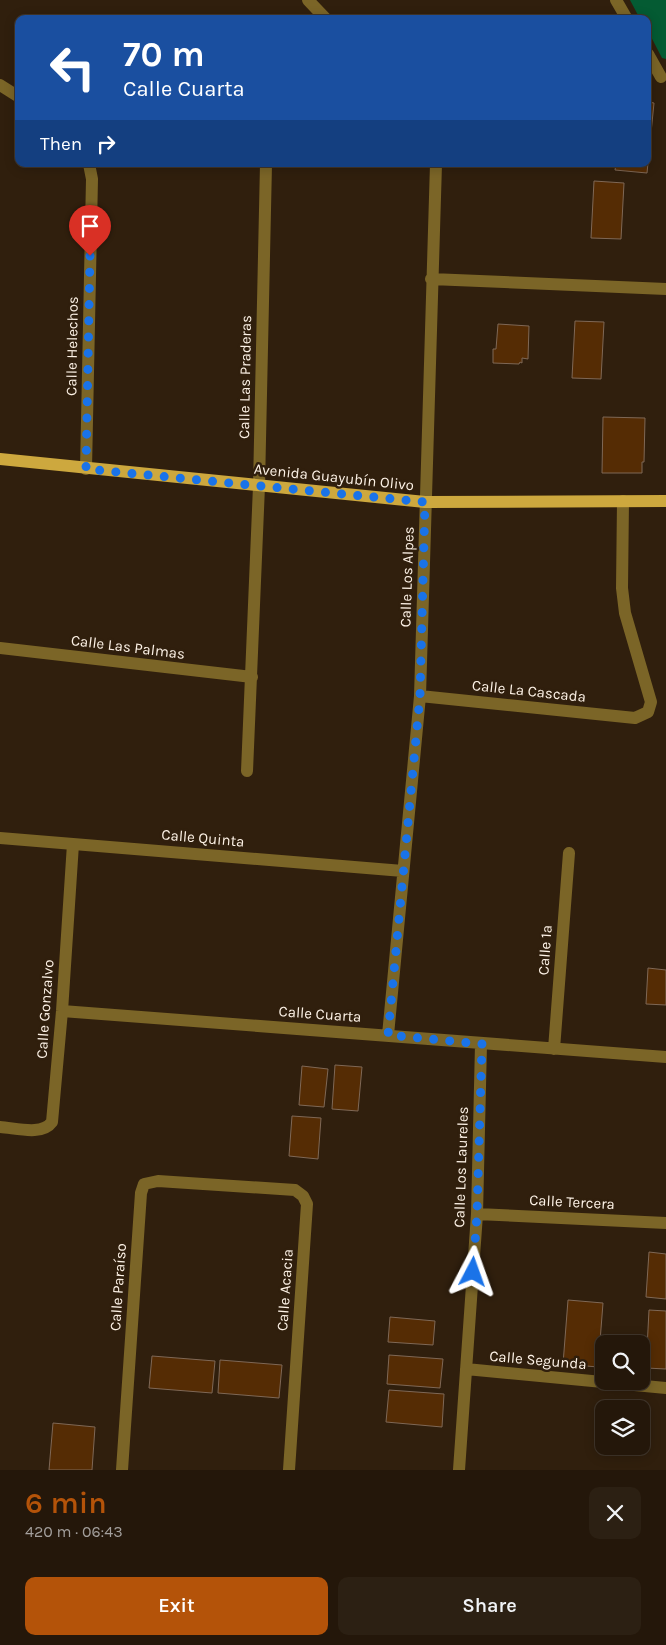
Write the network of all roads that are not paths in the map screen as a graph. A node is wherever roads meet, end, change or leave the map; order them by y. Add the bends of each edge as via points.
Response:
1 (308, 0) edge
2 (616, 0) edge
3 (319, 15) edge
4 (625, 15) edge
5 (651, 58) edge
6 (651, 77) edge
7 (664, 78) edge
8 (0, 85) edge
9 (15, 94) edge
10 (90, 167) edge
11 (266, 167) edge
12 (436, 167) edge
13 (431, 279) junction
14 (666, 289) edge
15 (0, 459) edge
16 (86, 469) junction
17 (259, 486) junction
18 (623, 501) junction
19 (666, 501) edge
20 (425, 502) junction
21 (0, 648) edge
22 (252, 677) junction
23 (420, 696) junction
24 (247, 771) dead end
25 (0, 838) edge
26 (73, 844) junction
27 (569, 853) dead end
28 (403, 870) junction
29 (62, 1011) junction
30 (388, 1035) junction
31 (482, 1044) junction
32 (554, 1049) junction
33 (666, 1057) edge
34 (0, 1127) edge
35 (222, 1185) joint
36 (477, 1214) junction
37 (666, 1223) edge
38 (466, 1369) junction
39 (666, 1388) edge
40 (122, 1470) edge
41 (289, 1470) edge
42 (459, 1470) edge

1 - 3 street
2 - 4 street
5 - 7 street
6 - 7 street
8 - 9 street
10 - 16 street, Calle Helechos via 92,179
11 - 17 street, Calle Las Praderas
12 - 13 street, Calle Los Alpes
13 - 14 street
13 - 20 street, Calle Los Alpes
15 - 16 main road, Avenida Guayubín Olivo
16 - 17 main road, Avenida Guayubín Olivo
17 - 20 main road, Avenida Guayubín Olivo
17 - 22 street, Calle Las Praderas
18 - 19 main road, Avenida Guayubín Olivo
18 - 20 main road, Avenida Guayubín Olivo
18 - 23 street, Calle La Cascada via 622,588 625,613 650,702 648,712 635,718
20 - 23 street, Calle Los Alpes
21 - 22 street, Calle Las Palmas
22 - 24 street, Calle Las Praderas
23 - 28 street, Calle Los Alpes
25 - 26 street, Calle Quinta
26 - 28 street, Calle Quinta
26 - 29 street, Calle Gonzalvo
27 - 32 street, Calle 1a
28 - 30 street, Calle Los Alpes
29 - 30 street, Calle Cuarta
29 - 34 street, Calle Gonzalvo via 52,1122 48,1128 38,1130
30 - 31 street, Calle Cuarta
31 - 32 street, Calle Cuarta
31 - 36 street, Calle Los Laureles
32 - 33 street, Calle Cuarta
35 - 40 street, Calle Paraíso via 158,1180 144,1184
35 - 41 street, Calle Acacia via 295,1190 307,1204
36 - 37 street, Calle Tercera
36 - 38 street, Calle Los Laureles
38 - 39 street, Calle Segunda
38 - 42 street, Calle Los Laureles

